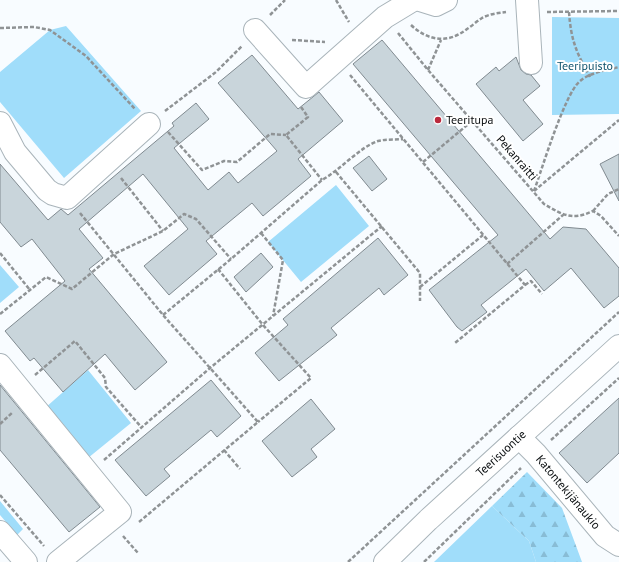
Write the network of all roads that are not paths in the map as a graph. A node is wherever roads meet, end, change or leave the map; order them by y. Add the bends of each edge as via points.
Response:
1 (528, 6) edge
2 (399, 9) edge
3 (259, 34) road end
4 (531, 64) dead end
5 (153, 121) road end
6 (0, 123) edge
7 (619, 346) edge
8 (0, 365) edge
9 (519, 437) junction
10 (0, 532) edge
11 (619, 546) edge
12 (52, 556) edge
13 (26, 562) edge
14 (386, 562) edge

1 - 4 main road
2 - 3 main road via 354,44 306,87
5 - 6 main road via 67,198 47,190 15,152
7 - 9 main road, Teerisuontie
8 - 12 main road via 120,512 115,529
9 - 11 main road, Katontekijänaukio via 605,536
9 - 14 main road, Teerisuontie
10 - 13 main road

